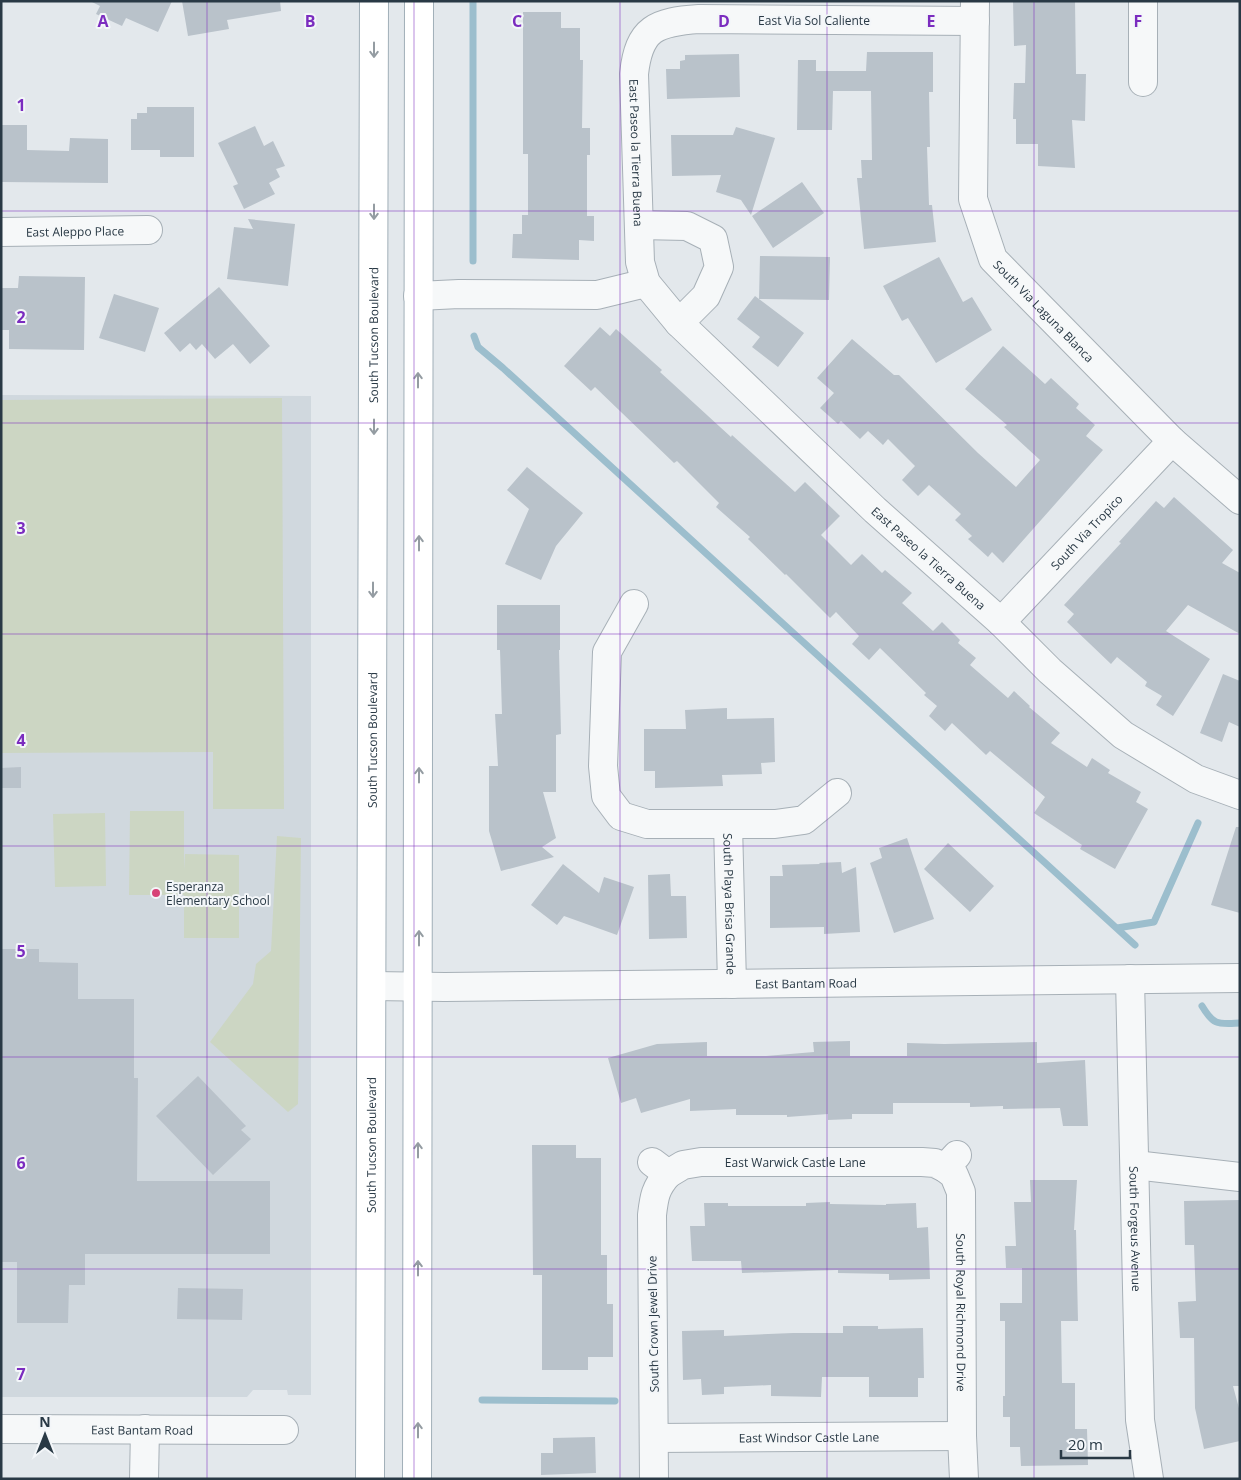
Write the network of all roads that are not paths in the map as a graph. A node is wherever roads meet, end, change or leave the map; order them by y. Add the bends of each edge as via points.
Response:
1 (374, 1) edge
2 (419, 1) edge
3 (1143, 1) edge
4 (975, 11) edge
5 (644, 29) joint
6 (1143, 82) dead end
7 (639, 225) junction
8 (148, 230) dead end
9 (1, 232) edge
10 (646, 283) junction
11 (418, 296) junction
12 (679, 323) junction
13 (1172, 441) junction
14 (1240, 500) edge
15 (634, 604) dead end
16 (1000, 622) junction
17 (837, 793) dead end
18 (1240, 795) edge
19 (728, 824) junction
20 (1240, 978) edge
21 (1130, 979) junction
22 (732, 984) junction
23 (372, 986) junction
24 (419, 986) junction
25 (951, 1161) joint
26 (1135, 1166) junction
27 (660, 1168) joint
28 (1240, 1177) edge
29 (1, 1429) edge
30 (145, 1430) junction
31 (284, 1430) dead end
32 (962, 1436) junction
33 (655, 1438) junction
34 (144, 1479) edge
35 (370, 1479) edge
36 (417, 1479) edge
37 (654, 1479) edge
38 (964, 1479) edge
39 (1149, 1479) edge

1 -> 23 main road, South Tucson Boulevard
2 - 11 main road
3 - 6 street
4 - 5 street, East Via Sol Caliente via 699,19
4 - 13 street, South Via Laguna Blanca via 974,199 994,259
5 - 7 street, East Paseo la Tierra Buena via 634,74
7 - 10 street, East Paseo la Tierra Buena via 640,262
7 - 12 street via 687,226 713,239 719,267 706,296
8 - 9 street, East Aleppo Place
10 - 11 street via 597,295
10 - 12 street, East Paseo la Tierra Buena
24 -> 11 main road
12 - 16 street, East Paseo la Tierra Buena via 875,510
13 - 14 street, South Via Laguna Blanca
13 - 16 street, South Via Tropico
15 - 19 street, South Playa Brisa Grande via 606,652 603,766 606,796 614,818 621,816 647,824
16 - 18 street, East Paseo la Tierra Buena via 1050,671 1123,734 1196,779
17 - 19 street, South Playa Brisa Grande via 804,820
19 - 22 street, South Playa Brisa Grande
20 - 21 street, East Bantam Road
21 - 22 street, East Bantam Road
21 - 26 street, South Forgeus Avenue
22 - 24 street, East Bantam Road
23 - 24 street, East Bantam Road
23 - 35 main road, South Tucson Boulevard
36 -> 24 main road
25 - 27 street, East Warwick Castle Lane via 701,1162 673,1169
25 - 32 street, South Royal Richmond Drive via 961,1192
26 - 28 street
26 - 39 street, South Forgeus Avenue via 1140,1420
27 - 33 street, South Crown Jewel Drive via 652,1216
29 - 30 street, East Bantam Road
30 - 31 street, East Bantam Road
30 - 34 street
32 - 33 street, East Windsor Castle Lane
32 - 38 street, South Royal Richmond Drive
33 - 37 street, South Crown Jewel Drive

